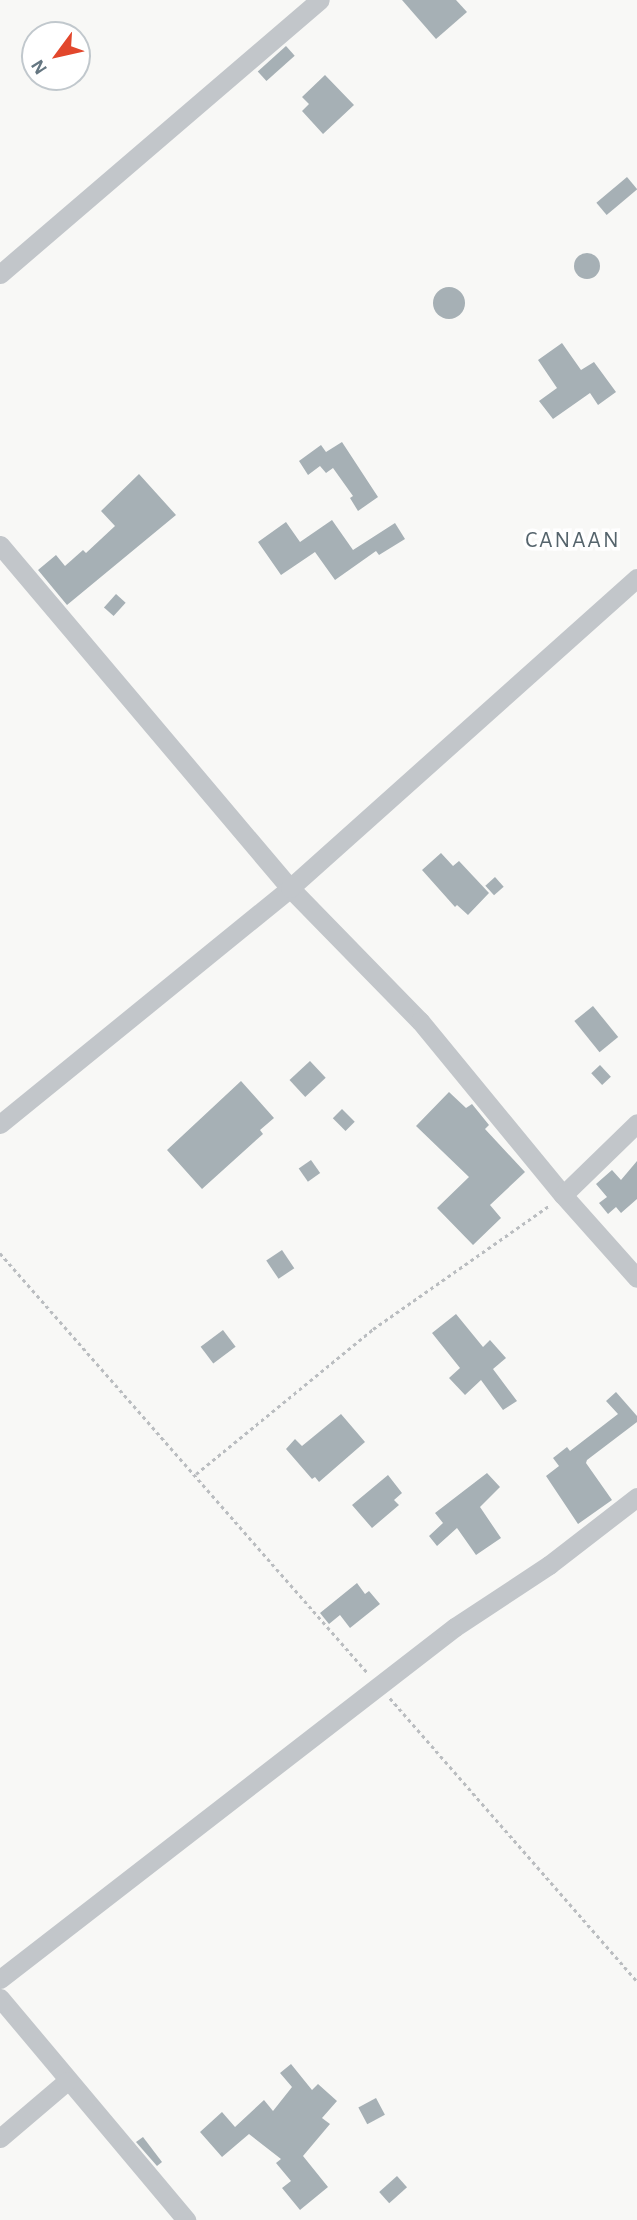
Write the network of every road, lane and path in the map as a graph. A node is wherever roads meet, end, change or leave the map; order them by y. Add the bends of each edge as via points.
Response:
1 (320, 0) edge
2 (0, 274) edge
3 (0, 545) edge
4 (637, 578) edge
5 (290, 888) junction
6 (637, 1123) edge
7 (0, 1124) edge
8 (563, 1195) junction
9 (0, 1253) edge
10 (637, 1278) edge
11 (197, 1474) junction
12 (637, 1497) edge
13 (380, 1686) junction
14 (0, 1979) edge
15 (637, 1981) edge
16 (0, 1998) edge
17 (67, 2081) junction
18 (0, 2138) edge
19 (186, 2220) edge

1 - 2 street
3 - 5 street
4 - 5 street
5 - 7 street
5 - 8 street via 420,1021
6 - 8 street
8 - 10 street
8 - 11 path via 373,1329
9 - 11 path
11 - 13 path
12 - 13 street
13 - 14 street
13 - 15 path
16 - 17 street
17 - 18 street
17 - 19 street

